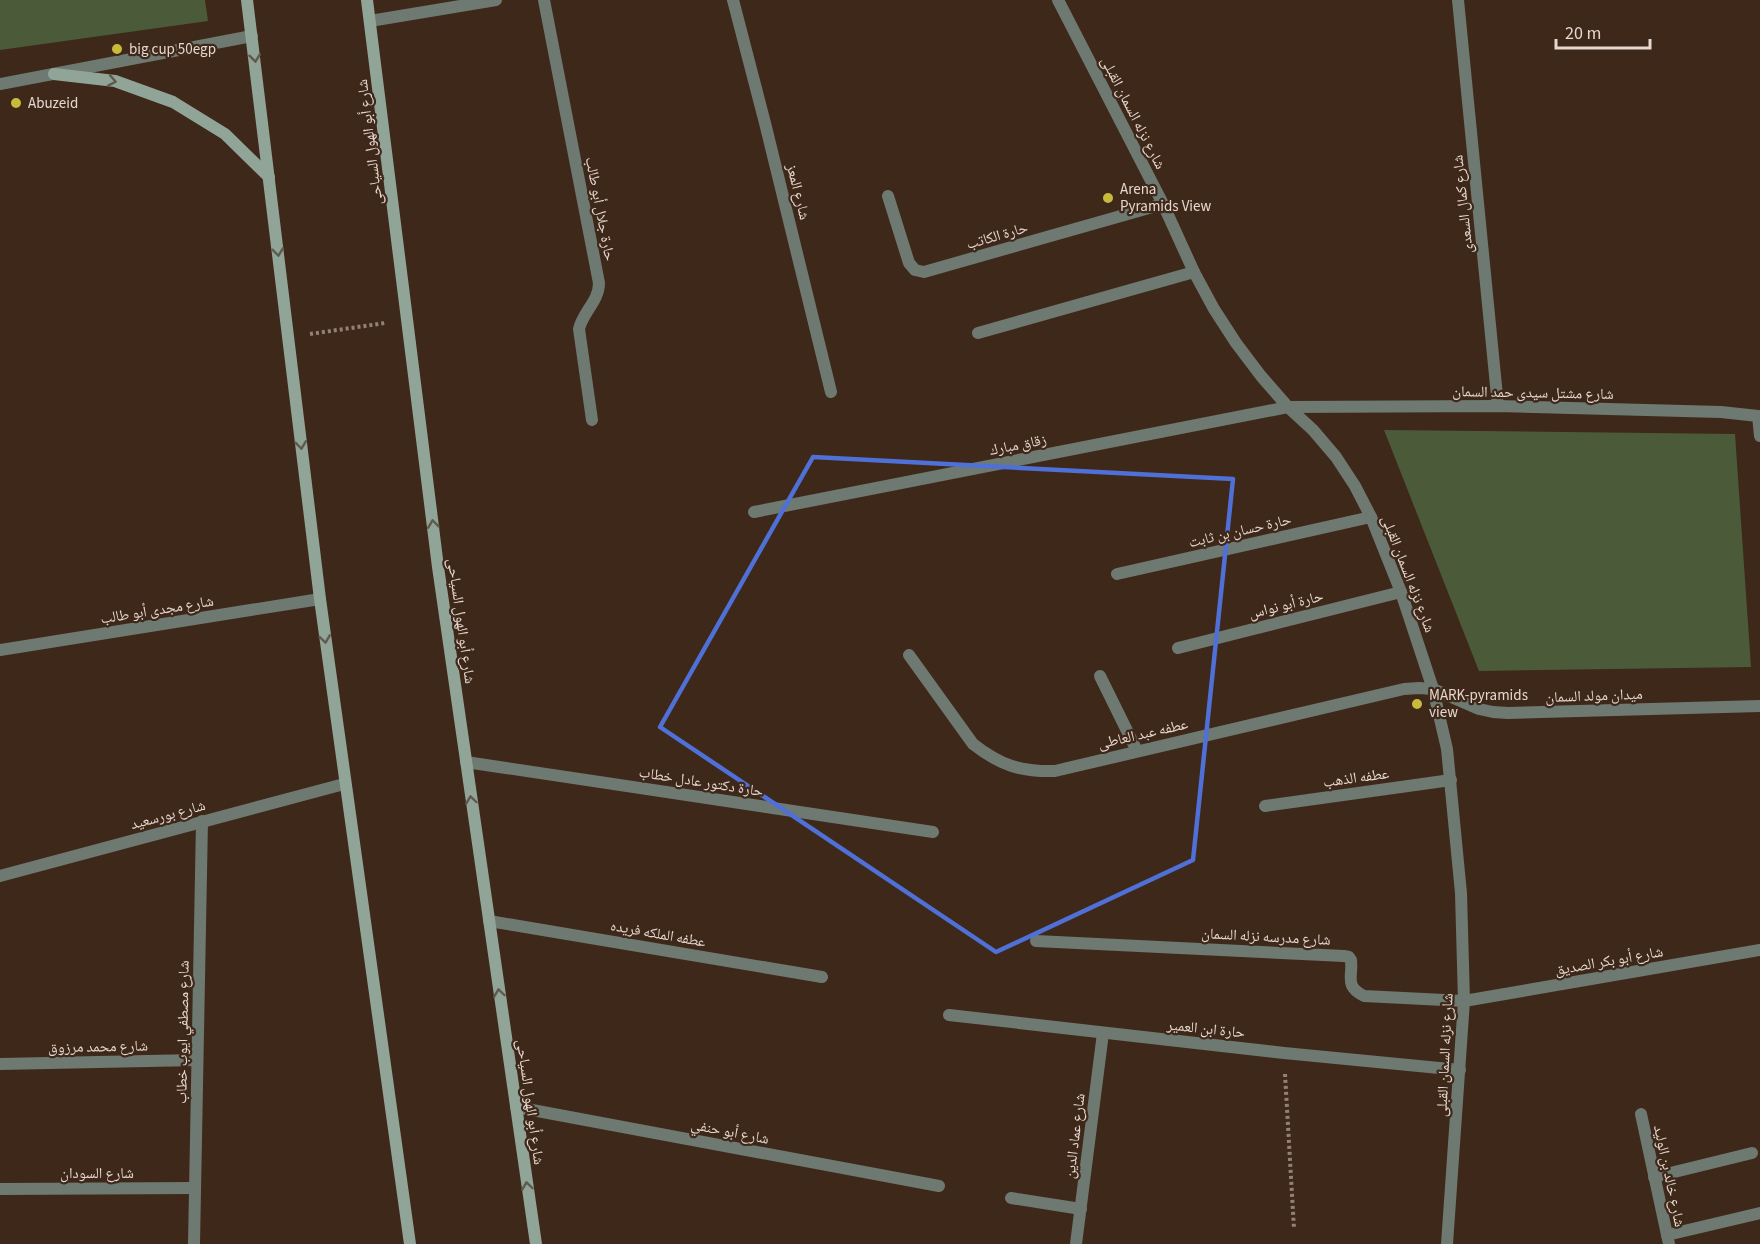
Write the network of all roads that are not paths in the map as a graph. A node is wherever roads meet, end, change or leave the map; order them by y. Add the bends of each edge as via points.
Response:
1 (247, 0) edge
2 (367, 0) edge
3 (496, 0) edge
4 (544, 0) edge
5 (733, 0) edge
6 (1058, 0) edge
7 (1458, 0) edge
8 (370, 21) junction
9 (252, 36) junction
10 (54, 74) junction
11 (0, 84) edge
12 (269, 177) junction
13 (888, 196) dead end
14 (1163, 204) junction
15 (1194, 272) junction
16 (978, 333) dead end
17 (831, 392) dead end
18 (1498, 405) junction
19 (1288, 406) junction
20 (1759, 417) edge
21 (592, 420) dead end
22 (1760, 436) edge
23 (754, 512) dead end
24 (1371, 517) junction
25 (1117, 574) dead end
26 (1401, 592) junction
27 (320, 599) junction
28 (1178, 648) dead end
29 (0, 650) edge
30 (909, 655) dead end
31 (1100, 676) dead end
32 (1433, 689) junction
33 (1760, 706) edge
34 (1137, 751) junction
35 (466, 762) junction
36 (1451, 780) junction
37 (344, 784) junction
38 (1265, 806) dead end
39 (202, 821) junction
40 (933, 832) dead end
41 (0, 876) edge
42 (489, 921) junction
43 (1036, 941) dead end
44 (1760, 950) edge
45 (822, 977) dead end
46 (1464, 1001) junction
47 (949, 1015) dead end
48 (1103, 1033) junction
49 (197, 1060) junction
50 (0, 1064) edge
51 (1460, 1070) junction
52 (516, 1107) junction
53 (1641, 1114) dead end
54 (1752, 1153) dead end
55 (1654, 1177) junction
56 (939, 1186) dead end
57 (195, 1188) junction
58 (0, 1189) edge
59 (1011, 1198) dead end
60 (1081, 1209) junction
61 (1760, 1213) edge
62 (1668, 1239) edge
63 (194, 1244) edge
64 (410, 1244) edge
65 (536, 1244) edge
66 (1076, 1244) edge
67 (1447, 1244) edge

1 - 9 main road
2 - 8 main road, شارع أبو الهول السياحى
3 - 8 street
4 - 21 street, حارة جلال أبو طالب via 599,283 597,297 580,321 579,329
5 - 17 street, شارع المعز
6 - 14 street, شارع نزله السمان القبلى
7 - 18 street, شارع كمال السعدى
35 -> 8 main road, شارع أبو الهول السياحى via 439,578
9 - 10 street
9 -> 12 main road
10 - 11 street
10 -> 12 main road via 115,81 173,102 225,134
12 -> 27 main road
13 - 14 street, حارة الكاتب via 909,263 924,272
14 - 15 street, شارع نزله السمان القبلى
15 - 16 street
15 - 19 street, شارع نزله السمان القبلى via 1236,343
18 - 19 street, شارع مشتل سيدى حمد السمان
18 - 20 street, شارع مشتل سيدى حمد السمان via 1721,412
19 - 23 street, زقاق مبارك
19 - 24 street, شارع نزله السمان القبلى via 1336,457
20 - 22 street, شارع مشتل سيدى حمد السمان
24 - 25 street, حارة حسان بن ثابت
24 - 26 street, شارع نزله السمان القبلى
26 - 28 street, حارة أبو نواس
26 - 32 street, شارع نزله السمان القبلى
27 - 29 street, شارع مجدى أبو طالب
27 -> 37 main road
30 - 34 street, عطفه عبد العاطى via 973,744 1003,764 1055,771
31 - 34 street
32 - 33 street, ميدان مولد السمان via 1479,709 1508,713
32 - 34 street, عطفه عبد العاطى via 1390,692
32 - 36 street, شارع نزله السمان القبلى
35 - 40 street, حارة دكتور عادل خطاب
42 -> 35 main road, شارع أبو الهول السياحى
36 - 38 street, عطفه الذهب
36 - 46 street, شارع نزله السمان القبلى via 1461,892
37 - 39 street, شارع بورسعيد
37 - 64 main road
39 - 41 street, شارع بورسعيد
39 - 49 street, شارع مصطفي ايوب خطاب
42 - 45 street, عطفه الملكه فريده
52 -> 42 main road, شارع أبو الهول السياحى
43 - 46 street, شارع مدرسه نزله السمان via 1344,956 1351,960 1352,987 1365,996
44 - 46 street, شارع أبو بكر الصديق
46 - 51 street, شارع نزله السمان القبلى
47 - 48 street, حارة ابن العمير
48 - 51 street, حارة ابن العمير
48 - 60 street, شارع عماد الدين
49 - 50 street, شارع محمد مرزوق
49 - 57 street, شارع مصطفي ايوب خطاب
51 - 67 street, شارع نزله السمان القبلى
52 - 56 street, شارع أبو حنفي
65 -> 52 main road, شارع أبو الهول السياحى
53 - 55 street, شارع خالد بن الوليد
54 - 55 street
55 - 62 street, شارع خالد بن الوليد
57 - 58 street, شارع السودان
57 - 63 street, شارع مصطفي ايوب خطاب
59 - 60 street
60 - 66 street, شارع عماد الدين
61 - 62 street

